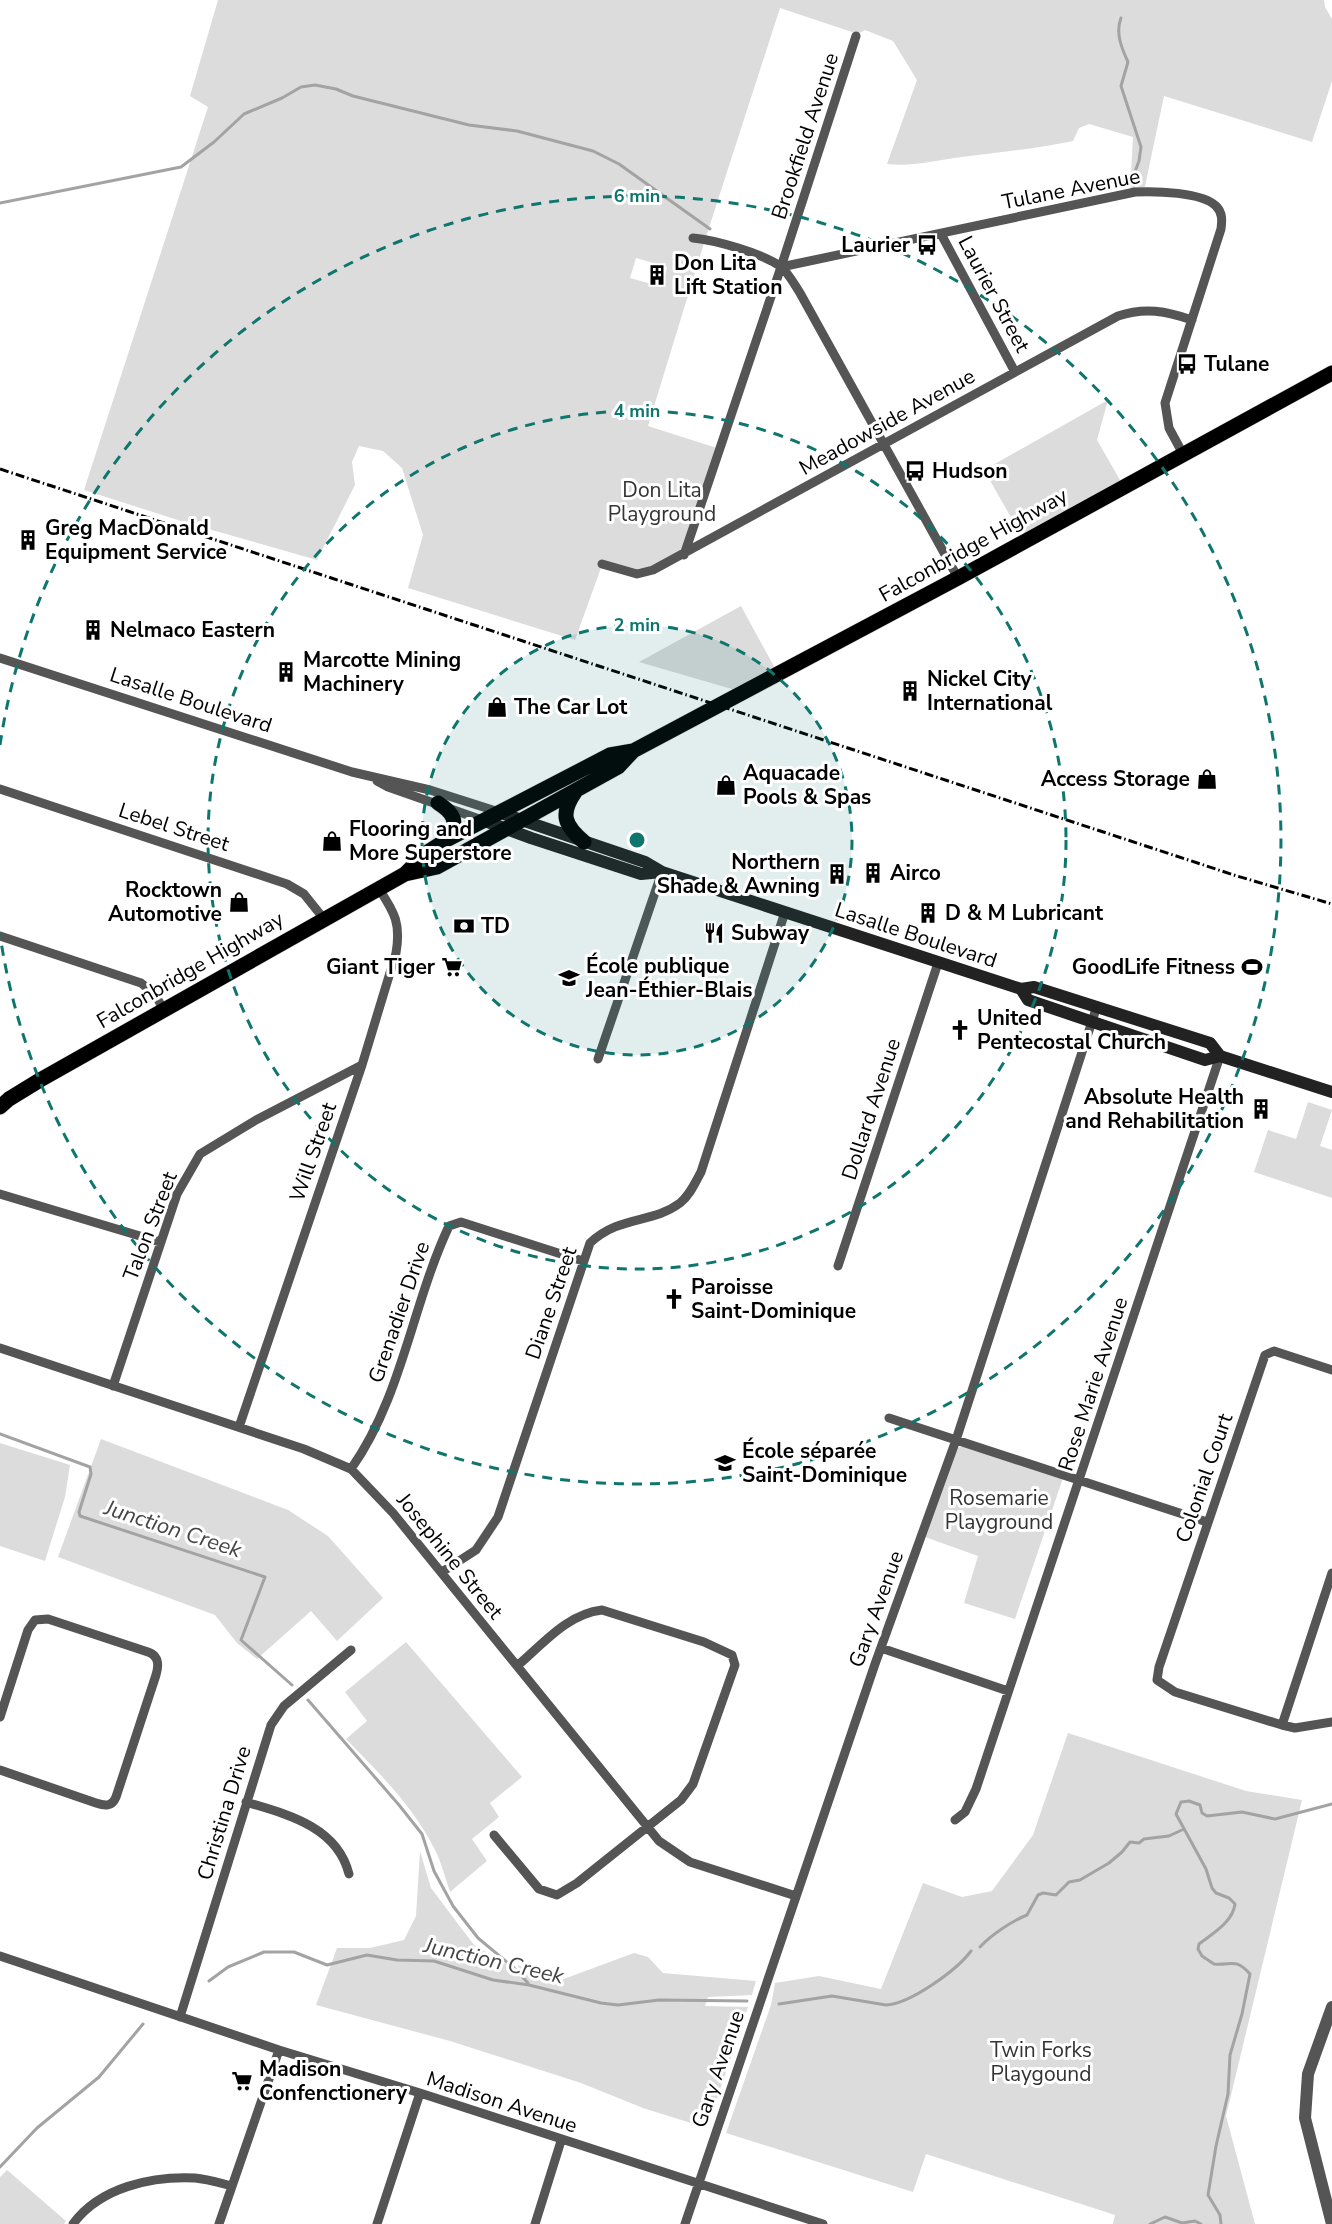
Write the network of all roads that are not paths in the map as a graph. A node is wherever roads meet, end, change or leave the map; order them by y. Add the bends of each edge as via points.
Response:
1 (856, 36) dead end
2 (941, 234) junction
3 (693, 238) dead end
4 (781, 267) junction
5 (1192, 320) junction
6 (1015, 372) junction
7 (1332, 374) edge
8 (885, 444) junction
9 (1183, 454) junction
10 (684, 555) junction
11 (602, 564) dead end
12 (958, 578) junction
13 (0, 659) edge
14 (633, 751) junction
15 (370, 777) junction
16 (0, 789) edge
17 (574, 792) junction
18 (438, 803) junction
19 (501, 813) junction
20 (485, 821) junction
21 (522, 821) junction
22 (507, 829) junction
23 (448, 839) junction
24 (584, 842) junction
25 (662, 872) junction
26 (405, 874) junction
27 (379, 889) junction
28 (786, 912) junction
29 (324, 919) junction
30 (0, 936) edge
31 (938, 963) junction
32 (1021, 989) junction
33 (1097, 1006) junction
34 (164, 1009) junction
35 (1092, 1022) junction
36 (1220, 1056) junction
37 (598, 1059) dead end
38 (362, 1065) junction
39 (1332, 1092) edge
40 (4, 1099) edge
41 (0, 1194) edge
42 (160, 1242) junction
43 (583, 1262) junction
44 (838, 1266) dead end
45 (0, 1348) edge
46 (1332, 1370) edge
47 (113, 1386) junction
48 (889, 1418) dead end
49 (239, 1427) junction
50 (956, 1440) junction
51 (351, 1469) junction
52 (1080, 1480) junction
53 (1208, 1522) junction
54 (442, 1572) junction
55 (1332, 1573) edge
56 (881, 1648) junction
57 (351, 1650) dead end
58 (517, 1666) junction
59 (1008, 1691) junction
60 (0, 1717) edge
61 (1332, 1722) edge
62 (1282, 1725) junction
63 (0, 1770) edge
64 (246, 1802) junction
65 (955, 1820) dead end
66 (647, 1827) junction
67 (494, 1835) dead end
68 (349, 1874) dead end
69 (796, 1896) junction
70 (0, 1956) edge
71 (1332, 2007) edge
72 (180, 2018) junction
73 (279, 2050) junction
74 (420, 2093) junction
75 (561, 2140) junction
76 (699, 2182) junction
77 (232, 2186) junction
78 (73, 2224) edge
79 (219, 2224) edge
80 (376, 2224) edge
81 (535, 2224) edge
82 (685, 2224) edge
83 (823, 2224) edge
84 (1332, 2224) edge

1 - 4 street, Brookfield Avenue
2 - 4 street, Tulane Avenue
2 - 5 street, Tulane Avenue via 1135,192 1206,200 1218,208 1222,220
2 - 6 street, Laurier Street
3 - 4 street via 711,240
4 - 8 street via 800,293
4 - 10 street, Brookfield Avenue
5 - 6 street, Meadowside Avenue via 1156,310 1128,313
5 - 9 street, Tulane Avenue via 1165,403 1169,428
6 - 8 street, Meadowside Avenue
7 - 9 main road, Falconbridge Highway
8 - 10 street, Meadowside Avenue
8 - 12 street
9 - 12 main road, Falconbridge Highway
10 - 11 street, Meadowside Avenue via 645,573 628,573
12 - 14 main road, Falconbridge Highway
13 - 15 street, Lasalle Boulevard
14 - 17 main road, Falconbridge Highway via 618,767
14 - 19 main road, Falconbridge Highway via 610,755
15 - 18 street, Lasalle Boulevard
15 - 19 street, Lasalle Boulevard via 430,790
16 - 29 street, Lebel Street via 287,884 304,894
17 - 21 main road, Falconbridge Highway
17 - 24 main road via 565,815 569,828
18 - 20 street, Lasalle Boulevard
18 - 23 main road via 448,809 454,820
19 - 20 main road, Falconbridge Highway
19 - 21 main road, Lasalle Boulevard
20 - 22 main road, Lasalle Boulevard
20 - 23 main road, Falconbridge Highway
21 - 22 main road, Falconbridge Highway
21 - 24 main road, Lasalle Boulevard
22 - 25 main road, Lasalle Boulevard via 641,874
22 - 26 main road, Falconbridge Highway via 437,867
23 - 26 main road, Falconbridge Highway via 426,853
24 - 25 main road, Lasalle Boulevard via 645,862
25 - 28 main road, Lasalle Boulevard
25 - 37 street
26 - 27 main road, Falconbridge Highway
27 - 29 main road, Falconbridge Highway
27 - 38 street, Will Street via 394,915 399,935
28 - 31 main road, Lasalle Boulevard
28 - 43 street, Diane Street via 692,1190 680,1203 659,1213 602,1231 590,1243
29 - 34 main road, Falconbridge Highway
30 - 34 street via 141,982
31 - 32 main road, Lasalle Boulevard
31 - 44 street, Dollard Avenue
32 - 33 main road, Lasalle Boulevard via 1034,987
32 - 35 main road, Lasalle Boulevard via 1028,1000
33 - 35 street, Gary Avenue
33 - 36 main road, Lasalle Boulevard via 1210,1043
34 - 40 main road, Falconbridge Highway
35 - 36 main road, Lasalle Boulevard via 1204,1060
35 - 50 street, Gary Avenue
36 - 39 main road, Lasalle Boulevard
36 - 52 street, Rose Marie Avenue
38 - 42 street, Talon Street via 200,1154 177,1194
38 - 49 street, Will Street
41 - 42 street
42 - 47 street, Talon Street
43 - 51 street, Grenadier Drive via 462,1222 449,1226 435,1256 384,1411
43 - 54 street, Diane Street via 498,1517 476,1550
45 - 47 street, Josephine Street
46 - 53 street, Colonial Court via 1274,1352 1264,1355
47 - 49 street, Josephine Street
48 - 50 street
49 - 51 street, Josephine Street
50 - 52 street
50 - 56 street, Gary Avenue
51 - 54 street, Josephine Street
52 - 53 street
52 - 59 street, Rose Marie Avenue
53 - 62 street, Colonial Court via 1157,1680 1175,1692
54 - 58 street, Josephine Street
55 - 62 street
56 - 59 street
56 - 69 street, Gary Avenue
57 - 64 street, Christina Drive via 284,1706 271,1725
58 - 66 street, Josephine Street
58 - 66 street via 570,1620 585,1612 602,1610 732,1654 735,1665 693,1784 681,1800
59 - 65 street, Rose Marie Avenue via 976,1789 965,1812
60 - 63 street via 28,1630 35,1620 48,1619 148,1652 158,1662 112,1804 96,1803
61 - 62 street via 1295,1728
64 - 68 street via 313,1825 338,1851
64 - 72 street, Christina Drive
66 - 67 street via 578,1883 557,1895 539,1889
66 - 69 street, Josephine Street via 659,1841 690,1862
69 - 76 street, Gary Avenue
70 - 72 street, Madison Avenue
71 - 84 street via 1308,2074 1305,2118
72 - 73 street, Madison Avenue
73 - 74 street, Madison Avenue
73 - 77 street
74 - 75 street, Madison Avenue
74 - 80 street
75 - 76 street, Madison Avenue
75 - 81 street
76 - 82 street, Gary Avenue
76 - 83 street, Madison Avenue
77 - 78 street via 196,2178 146,2180 97,2202
77 - 79 street

